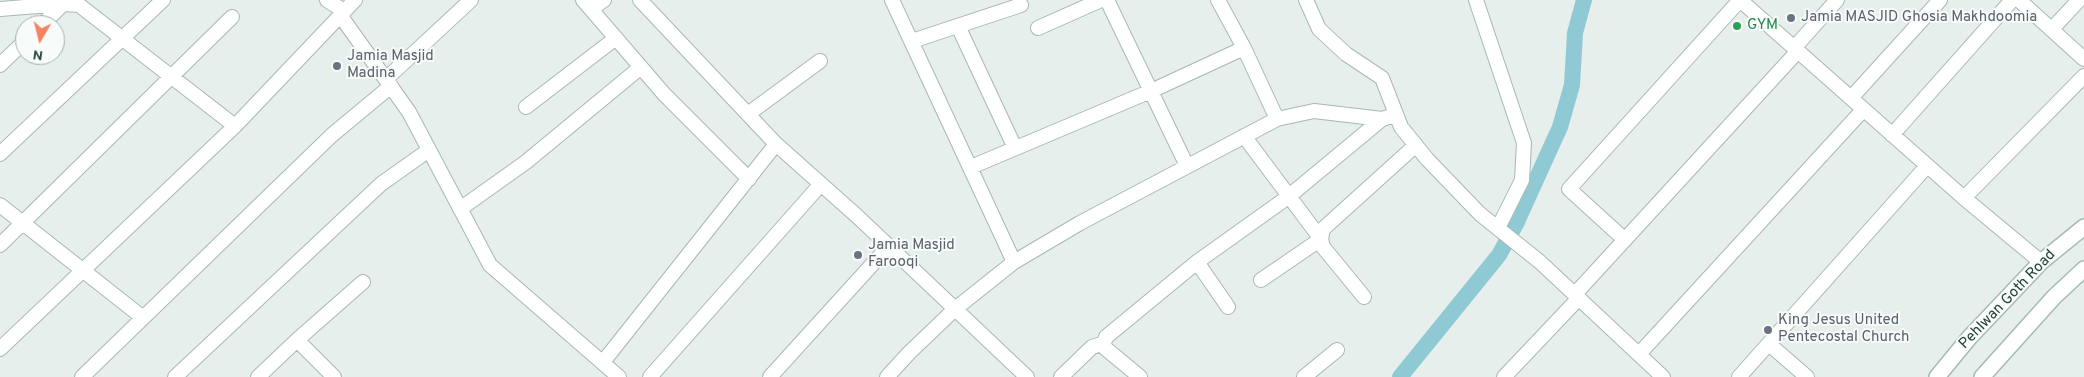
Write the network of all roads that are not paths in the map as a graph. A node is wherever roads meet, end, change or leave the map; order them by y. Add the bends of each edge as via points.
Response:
1 (163, 0) edge
2 (327, 0) edge
3 (355, 0) edge
4 (472, 0) edge
5 (604, 0) edge
6 (640, 0) edge
7 (892, 0) edge
8 (1101, 0) edge
9 (1107, 0) edge
10 (1218, 0) edge
11 (1306, 0) edge
12 (1476, 0) edge
13 (1740, 0) edge
14 (1837, 0) edge
15 (1940, 0) edge
16 (2012, 0) edge
17 (2020, 0) edge
18 (2079, 0) edge
19 (81, 3) edge
20 (63, 4) junction
21 (587, 5) edge
22 (1021, 5) dead end
23 (0, 10) edge
24 (342, 13) junction
25 (52, 15) edge
26 (232, 17) dead end
27 (958, 26) junction
28 (1038, 28) dead end
29 (2052, 30) junction
30 (616, 38) junction
31 (123, 39) junction
32 (912, 41) junction
33 (1244, 48) junction
34 (1796, 50) junction
35 (15, 51) edge
36 (2084, 59) edge
37 (820, 61) dead end
38 (0, 65) edge
39 (641, 67) junction
40 (2084, 76) edge
41 (172, 78) junction
42 (388, 83) junction
43 (1151, 91) junction
44 (1851, 98) junction
45 (526, 107) dead end
46 (1863, 110) junction
47 (748, 114) junction
48 (1389, 117) junction
49 (1277, 119) junction
50 (235, 126) junction
51 (1892, 135) junction
52 (1244, 136) junction
53 (776, 144) junction
54 (1416, 145) junction
55 (1015, 148) junction
56 (429, 150) junction
57 (0, 154) edge
58 (1187, 166) junction
59 (1927, 166) junction
60 (971, 167) junction
61 (749, 178) junction
62 (821, 184) junction
63 (1288, 197) junction
64 (1964, 198) junction
65 (0, 205) edge
66 (460, 209) junction
67 (22, 222) junction
68 (2084, 228) edge
69 (1506, 234) junction
70 (1320, 239) junction
71 (1625, 240) junction
72 (0, 245) edge
73 (889, 246) junction
74 (1014, 262) junction
75 (1197, 262) junction
76 (2041, 262) junction
77 (2084, 269) edge
78 (83, 270) junction
79 (1260, 280) dead end
80 (363, 282) dead end
81 (1577, 296) junction
82 (1364, 297) dead end
83 (1228, 307) dead end
84 (954, 309) junction
85 (142, 317) junction
86 (297, 340) junction
87 (1104, 343) junction
88 (1769, 344) junction
89 (0, 349) edge
90 (1337, 350) dead end
91 (1639, 354) junction
92 (603, 362) junction
93 (82, 377) edge
94 (175, 377) edge
95 (258, 377) edge
96 (334, 377) edge
97 (619, 377) edge
98 (650, 377) edge
99 (770, 377) edge
100 (887, 377) edge
101 (1026, 377) edge
102 (1061, 377) edge
103 (1140, 377) edge
104 (1304, 377) edge
105 (1504, 377) edge
106 (1663, 377) edge
107 (1739, 377) edge
108 (1807, 377) edge
109 (1937, 377) edge
110 (1982, 377) edge

1 - 31 street
2 - 24 street
3 - 24 street
4 - 42 street
5 - 21 street
6 - 47 street
7 - 32 street
8 - 28 street
9 - 43 street
10 - 33 street
11 - 48 street via 1319,29 1346,54 1382,78
12 - 69 street via 1524,143 1522,180
13 - 34 street
13 - 71 street via 1569,189
14 - 34 street
15 - 44 street
16 - 51 street
17 - 29 street
18 - 29 street
19 - 20 street
19 - 31 street
20 - 23 street
20 - 25 street
21 - 30 street
22 - 27 street
24 - 42 street
24 - 50 street
26 - 41 street
27 - 32 street
27 - 55 street
29 - 36 street
30 - 39 street
30 - 45 street
31 - 41 street
31 - 57 street
32 - 60 street
33 - 43 street
33 - 49 street
34 - 44 street
34 - 71 street
35 - 38 street
37 - 47 street
39 - 61 street
39 - 66 street via 526,162
40 - 64 street
41 - 50 street
41 - 67 street
42 - 56 street via 409,112
42 - 85 street
43 - 55 street
43 - 58 street
44 - 46 street
46 - 51 street
46 - 91 street
47 - 53 street
48 - 49 street via 1314,110
48 - 54 street
48 - 63 street
49 - 52 street
50 - 78 street
51 - 59 street
52 - 58 street
52 - 63 street
53 - 61 street
53 - 62 street
54 - 69 street via 1480,214
54 - 70 street via 1323,229
55 - 60 street
56 - 66 street
56 - 94 street via 381,184
58 - 74 street
59 - 64 street
59 - 88 street
60 - 74 street
61 - 92 street
62 - 73 street
62 - 98 street
63 - 70 street
63 - 75 street
64 - 76 street
65 - 67 street
66 - 92 street via 490,265
67 - 72 street
67 - 78 street
68 - 76 main road, Pehlwan Goth Road
69 - 81 street
70 - 79 street
70 - 82 street
71 - 81 street
73 - 84 street
73 - 99 street
74 - 84 street
75 - 83 street
75 - 87 street via 1106,337
76 - 109 main road, Pehlwan Goth Road
77 - 110 main road, Pehlwan Goth Road via 2054,297
78 - 85 street
78 - 89 street
80 - 86 street
81 - 91 street
81 - 105 street
84 - 100 street
84 - 101 street
85 - 93 street
86 - 95 street
86 - 96 street
87 - 102 street via 1092,347
87 - 103 street via 1105,348
88 - 107 street
88 - 108 street
90 - 104 street
91 - 106 street
92 - 97 street

